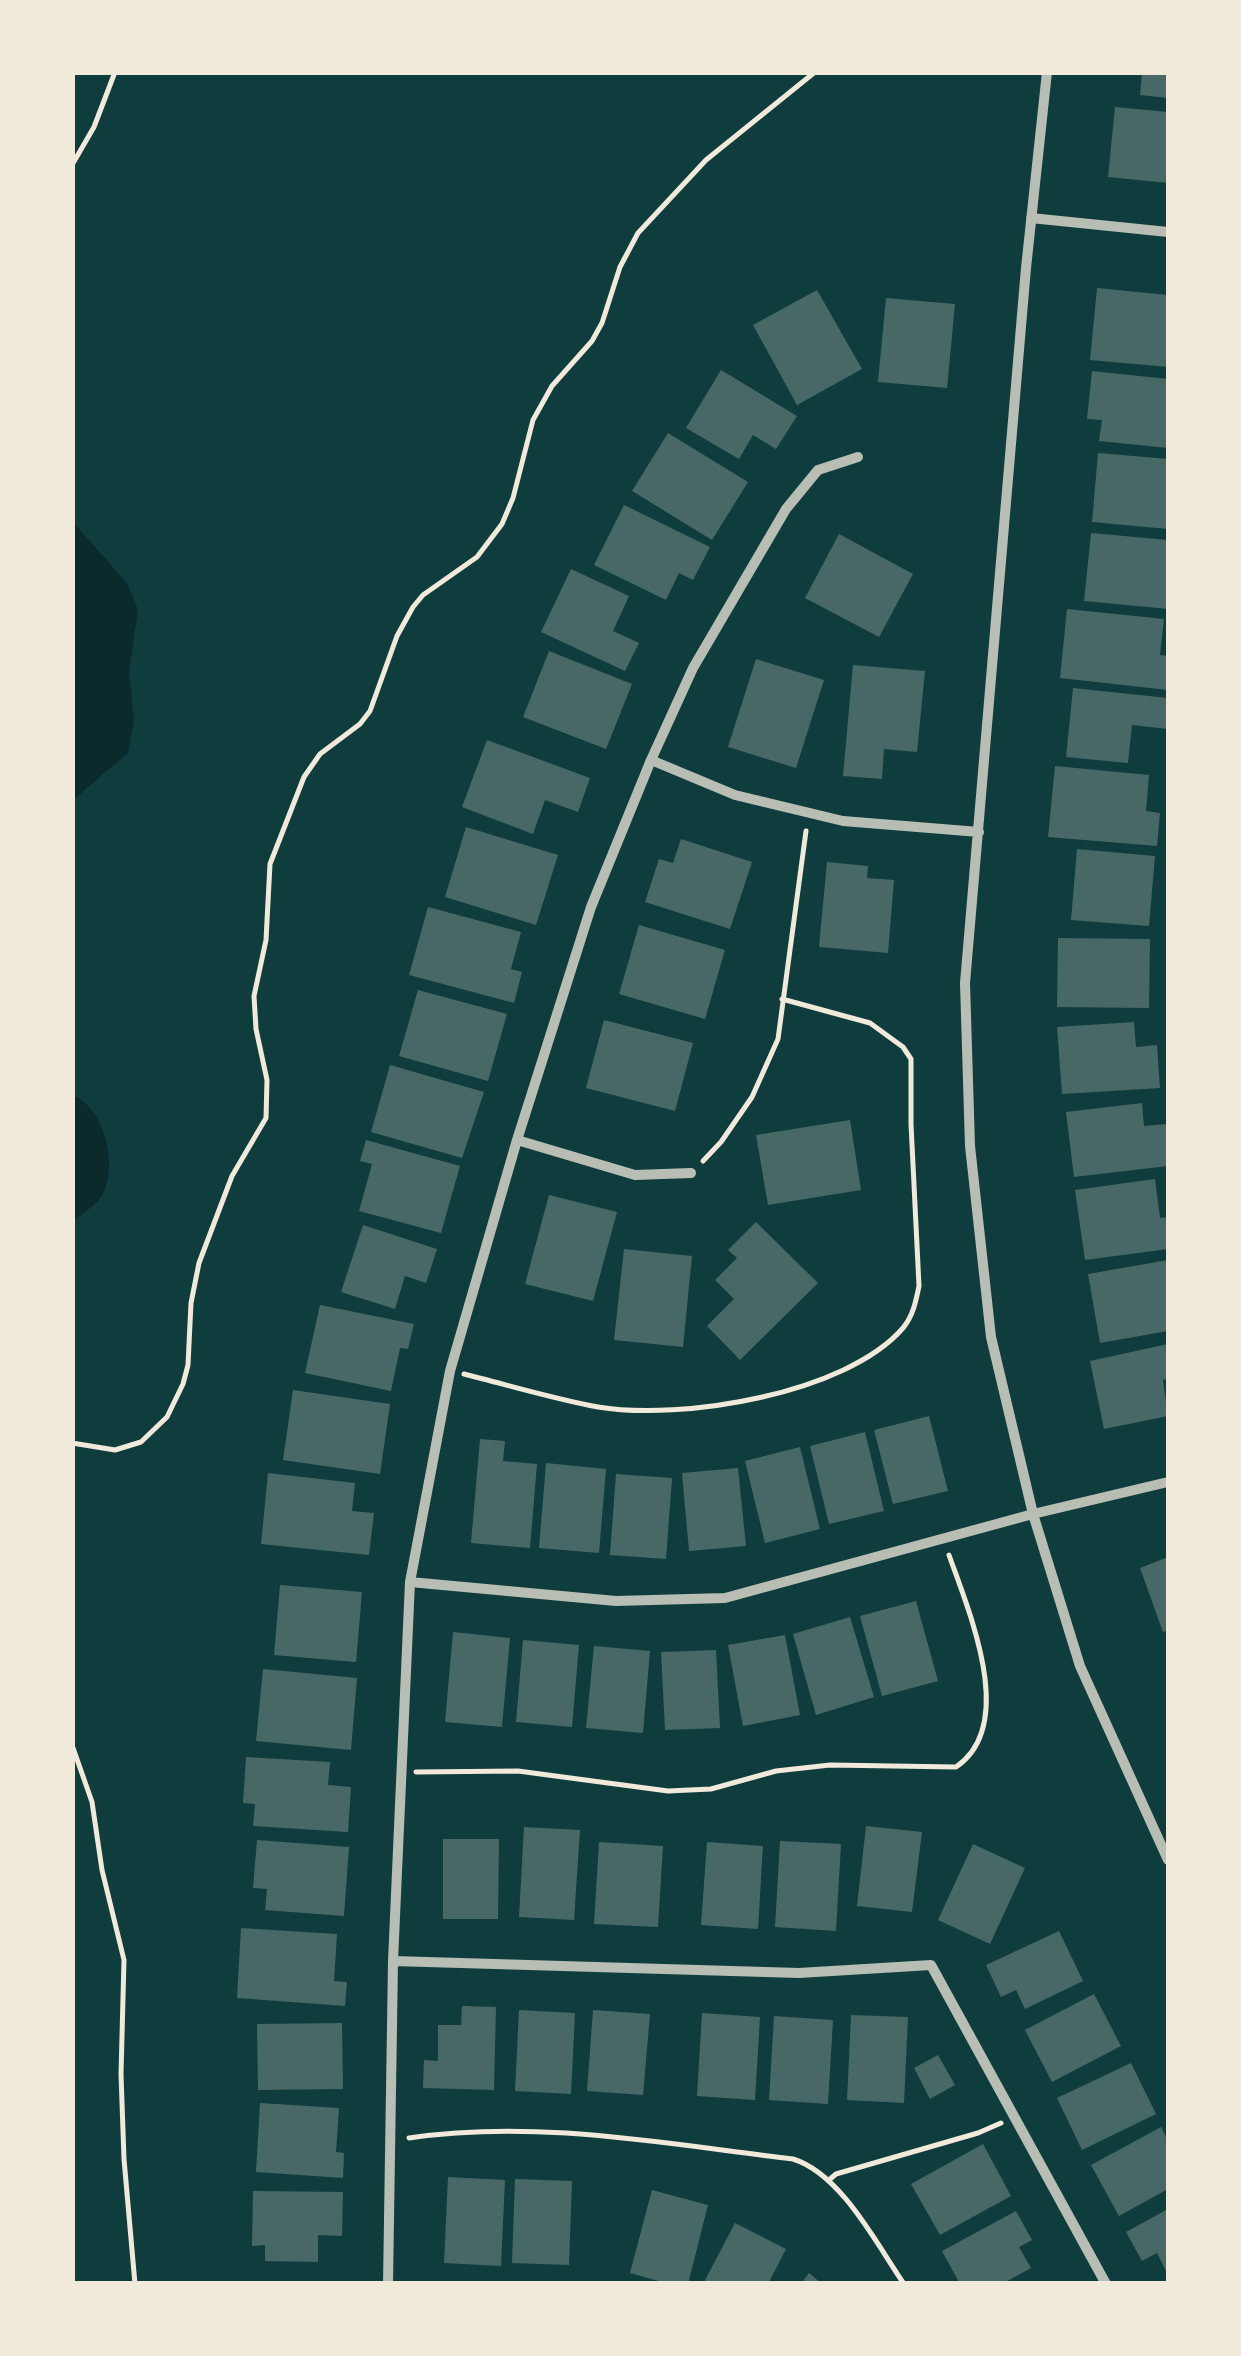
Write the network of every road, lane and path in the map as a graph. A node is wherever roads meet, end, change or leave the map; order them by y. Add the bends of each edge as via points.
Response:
1 (116, 72) edge
2 (816, 72) edge
3 (1047, 72) edge
4 (72, 165) edge
5 (1031, 218) junction
6 (1168, 232) edge
7 (858, 458) dead end
8 (650, 760) junction
9 (810, 813) junction
10 (979, 832) junction
11 (782, 999) junction
12 (517, 1140) junction
13 (691, 1173) joint
14 (450, 1371) junction
15 (72, 1443) edge
16 (1168, 1482) edge
17 (1033, 1514) junction
18 (943, 1538) junction
19 (410, 1582) junction
20 (72, 1746) edge
21 (402, 1772) junction
22 (1168, 1860) edge
23 (393, 1961) junction
24 (1014, 2116) junction
25 (390, 2138) junction
26 (829, 2180) junction
27 (135, 2284) edge
28 (388, 2284) edge
29 (904, 2284) edge
30 (1106, 2284) edge

1 - 4 path
2 - 15 path via 716,151 638,232 592,341 552,386 533,420 502,524 477,557 413,607 370,711 304,777 270,864 266,940 254,996 266,1118 232,1176 200,1263 183,1384 167,1417 141,1442 115,1450
3 - 5 street
5 - 6 street
5 - 10 street
7 - 8 street via 818,470 786,509 693,668
8 - 9 street via 734,795
8 - 12 street via 591,908
9 - 10 street
9 - 11 path
10 - 17 street via 965,982 970,1146 991,1337
11 - 13 path via 778,1039 752,1097
11 - 14 path via 870,1023 911,1058 919,1286 904,1326 834,1373 718,1405 600,1407
12 - 13 street via 635,1174
12 - 14 street
14 - 19 street
16 - 17 street
17 - 18 street
17 - 22 street via 1080,1666
18 - 19 street via 724,1598 616,1601
18 - 21 path via 977,1646 988,1709 973,1756 956,1768 830,1765 668,1791 518,1771
19 - 21 street
20 - 27 path via 92,1802 124,1960 121,2074
21 - 23 street
23 - 24 street via 799,1973 931,1964
23 - 25 street
24 - 26 path
24 - 30 street
25 - 26 path via 483,2130 586,2135 793,2159
25 - 28 street
26 - 29 path

